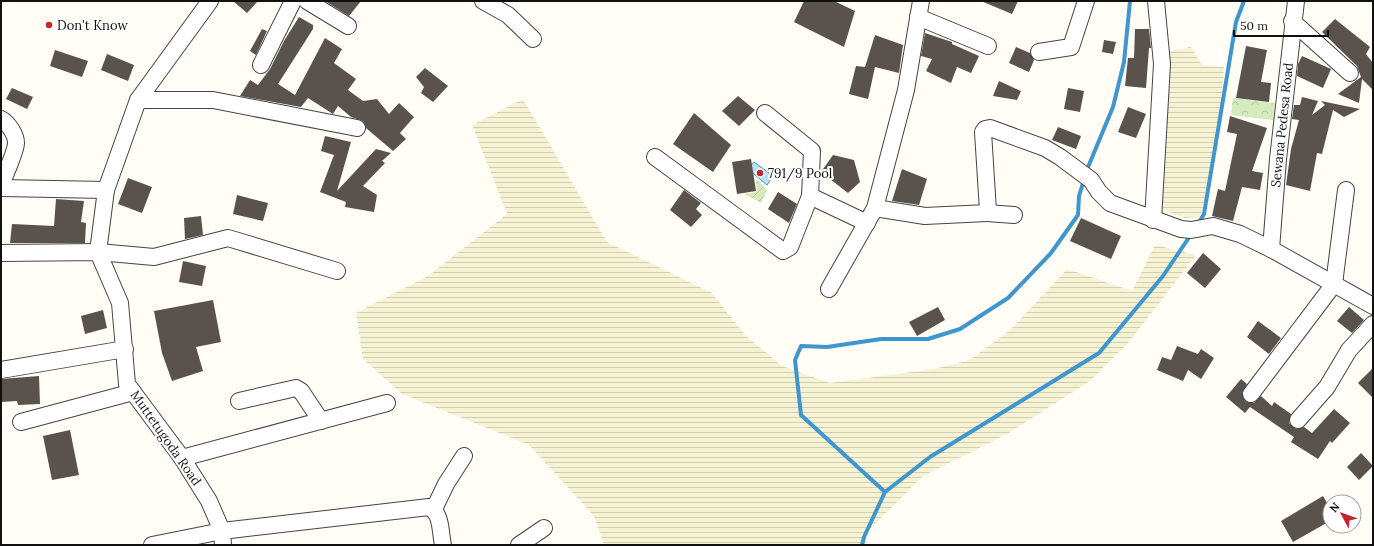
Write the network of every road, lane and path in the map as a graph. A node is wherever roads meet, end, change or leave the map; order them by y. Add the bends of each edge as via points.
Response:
1 (210, 1) edge
2 (293, 1) edge
3 (307, 1) edge
4 (483, 1) edge
5 (921, 1) edge
6 (1156, 1) edge
7 (1296, 1) edge
8 (1081, 3) edge
9 (918, 17) junction
10 (1292, 21) junction
11 (348, 26) dead end
12 (533, 39) dead end
13 (988, 46) dead end
14 (1039, 52) dead end
15 (261, 65) dead end
16 (1350, 73) dead end
17 (138, 100) junction
18 (765, 113) dead end
19 (1, 119) edge
20 (358, 128) dead end
21 (655, 158) dead end
22 (1, 187) edge
23 (106, 190) junction
24 (1346, 190) dead end
25 (810, 196) junction
26 (875, 208) junction
27 (987, 213) junction
28 (1014, 215) dead end
29 (1153, 220) junction
30 (867, 223) junction
31 (1271, 248) junction
32 (98, 252) junction
33 (1, 253) edge
34 (337, 271) dead end
35 (1334, 284) junction
36 (829, 289) dead end
37 (1373, 306) edge
38 (1373, 324) edge
39 (125, 349) junction
40 (1, 370) edge
41 (133, 392) junction
42 (1252, 394) dead end
43 (239, 400) dead end
44 (387, 403) dead end
45 (1298, 420) dead end
46 (321, 421) junction
47 (21, 422) dead end
48 (464, 456) dead end
49 (182, 458) junction
50 (434, 509) junction
51 (544, 528) dead end
52 (222, 538) edge
53 (152, 545) edge
54 (442, 545) edge
55 (519, 545) edge

1 - 17 street
2 - 15 street
3 - 11 street
4 - 12 street via 508,14
5 - 9 street
6 - 29 street via 1162,64
7 - 10 street, Sewana Pedesa Road
8 - 14 street via 1071,46
9 - 13 street
9 - 26 street via 906,90
10 - 16 street
10 - 31 street, Sewana Pedesa Road
17 - 20 street via 213,100
17 - 23 street
18 - 25 street via 812,150
19 - 22 street via 12,131 16,143
21 - 25 street via 783,250 790,247
22 - 23 street
23 - 32 street
24 - 35 street
25 - 30 street
26 - 27 street via 925,216
26 - 30 street
27 - 28 street
27 - 29 street via 983,132 987,128 1045,148 1091,180 1110,203
29 - 31 street via 1181,229 1213,226 1240,234
30 - 36 street
31 - 35 street
32 - 33 street
32 - 34 street via 154,257 228,238
32 - 39 street, Muttetugoda Road via 120,303
35 - 37 street
35 - 42 street
38 - 45 street via 1349,350 1327,387
39 - 40 street
39 - 41 street, Muttetugoda Road via 128,384
41 - 47 street
41 - 49 street, Muttetugoda Road
43 - 46 street via 296,388 301,391
44 - 46 street
46 - 49 street
48 - 50 street
49 - 52 street, Muttetugoda Road via 209,501
50 - 52 street via 429,507
50 - 54 street via 438,515
51 - 55 street
52 - 53 street

